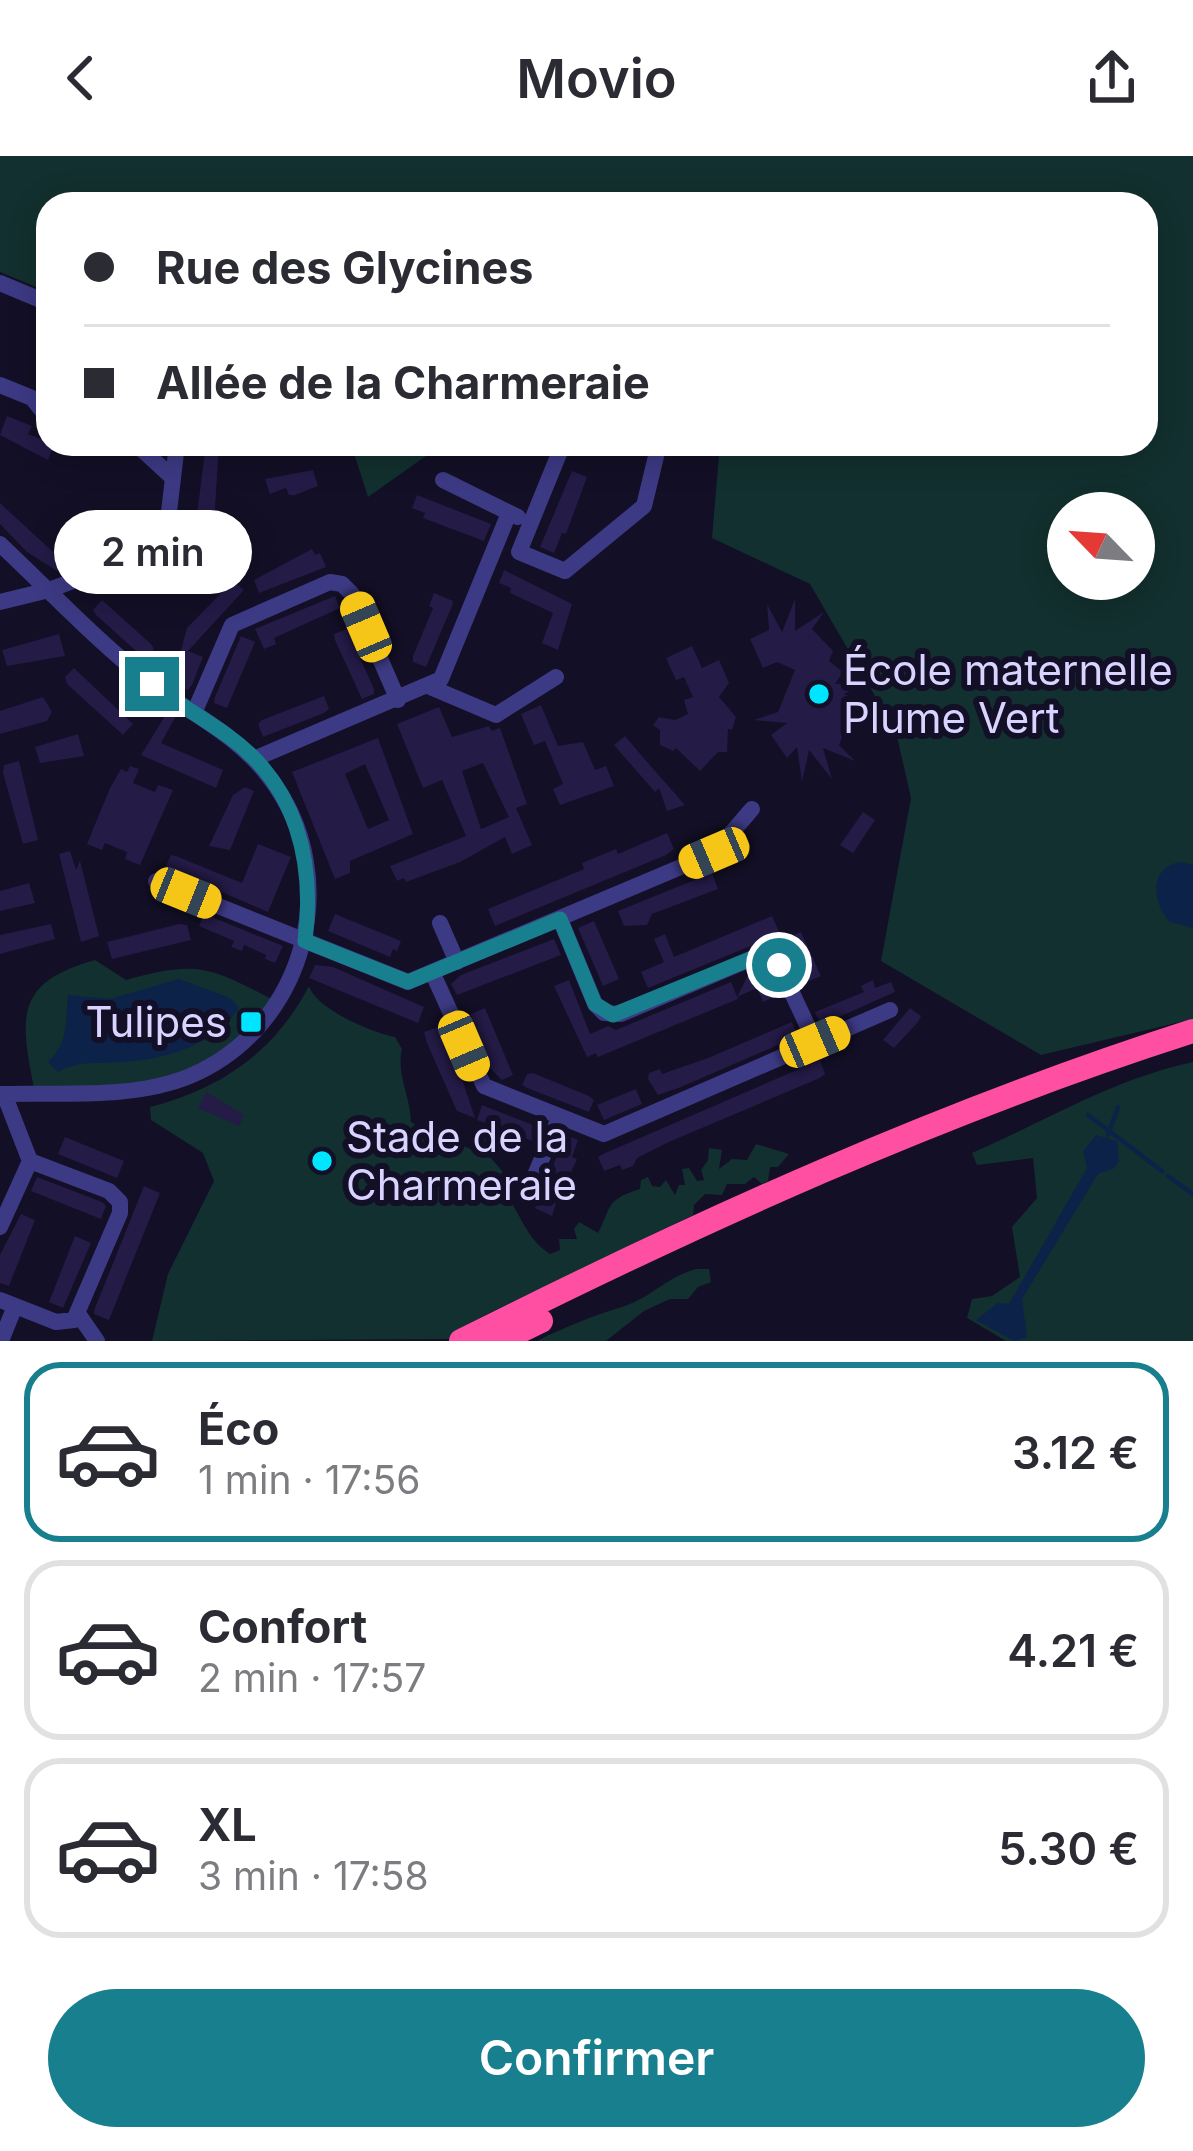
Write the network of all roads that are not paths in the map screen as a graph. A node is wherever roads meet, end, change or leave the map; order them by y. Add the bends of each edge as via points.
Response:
1 (0, 284) edge
2 (36, 298) edge
3 (0, 385) edge
4 (36, 403) edge
5 (149, 456) edge
6 (176, 456) edge
7 (558, 456) edge
8 (655, 456) edge
9 (173, 478) junction
10 (443, 480) dead end
11 (509, 513) junction
12 (532, 522) junction
13 (497, 543) junction
14 (0, 544) edge
15 (519, 552) junction
16 (49, 590) junction
17 (0, 602) edge
18 (556, 677) dead end
19 (430, 687) junction
20 (398, 700) junction
21 (194, 713) junction
22 (254, 759) junction
23 (752, 809) dead end
24 (156, 880) dead end
25 (560, 919) junction
26 (440, 923) dead end
27 (305, 941) junction
28 (457, 962) junction
29 (433, 974) junction
30 (890, 1010) dead end
31 (1193, 1031) edge
32 (815, 1042) junction
33 (1193, 1047) edge
34 (2, 1094) edge
35 (559, 1118) junction
36 (30, 1161) junction
37 (526, 1194) dead end
38 (0, 1227) edge
39 (8, 1303) edge
40 (80, 1315) junction
41 (1, 1341) edge
42 (97, 1341) edge
43 (461, 1341) edge
44 (500, 1341) edge

1 - 2 street
3 - 4 street
5 - 9 street
6 - 9 street
7 - 12 street
8 - 15 street via 642,509 573,567 562,571
9 - 16 street via 165,546
10 - 11 street
11 - 12 street
11 - 13 street
12 - 15 street
13 - 15 street
13 - 19 street via 441,680
14 - 16 street
16 - 17 street
16 - 21 street via 124,662
18 - 19 street via 496,716
19 - 20 street
20 - 21 street via 352,594 330,582 232,625
20 - 22 street
21 - 22 street
22 - 27 street via 302,838 310,888
23 - 25 street via 714,853
24 - 27 street
25 - 28 street
25 - 32 street via 604,1013 621,1014 760,955 779,965
26 - 28 street
27 - 29 street via 400,981
27 - 34 street via 274,1008 214,1064 145,1088
28 - 29 street
29 - 35 street via 481,1083
30 - 32 street
31 - 43 highway via 880,1145
32 - 35 street via 610,1133
33 - 44 highway via 885,1159
34 - 36 street
35 - 37 street
36 - 38 street
36 - 40 street via 120,1202
39 - 40 street via 62,1323
39 - 41 street
40 - 42 street

